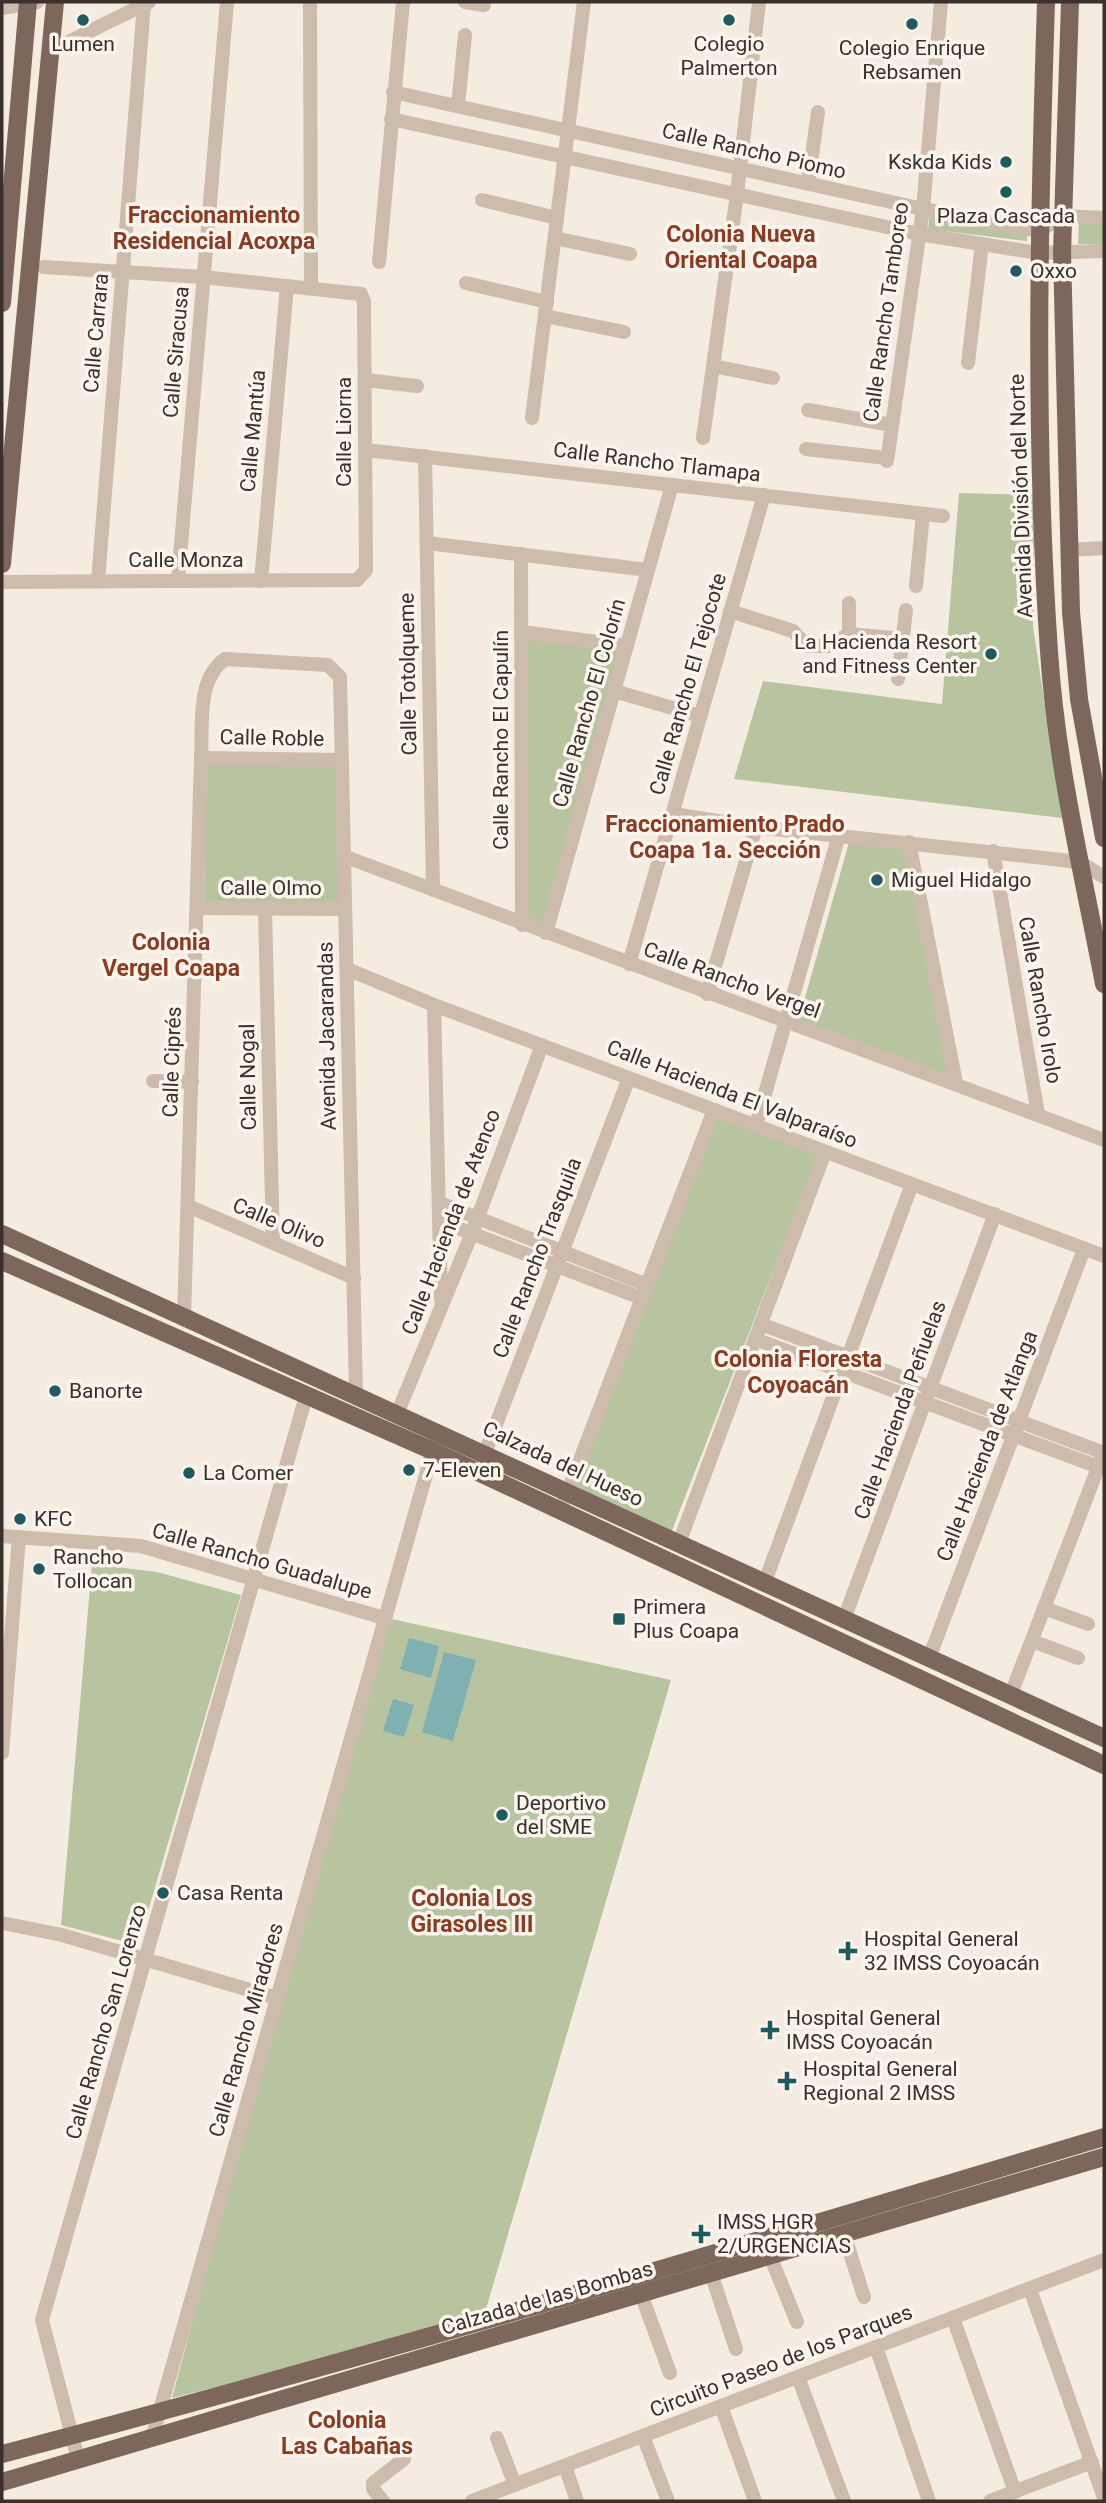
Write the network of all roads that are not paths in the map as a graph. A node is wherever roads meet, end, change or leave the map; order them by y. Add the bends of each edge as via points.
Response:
1 (55, 2) edge
2 (227, 2) edge
3 (310, 2) edge
4 (403, 2) edge
5 (465, 2) edge
6 (584, 2) edge
7 (759, 2) edge
8 (941, 2) edge
9 (1045, 2) edge
10 (1070, 2) edge
11 (31, 3) edge
12 (147, 3) edge
13 (484, 5) dead end
14 (2, 8) edge
15 (465, 35) dead end
16 (50, 51) junction
17 (393, 92) junction
18 (458, 106) junction
19 (818, 112) dead end
20 (390, 120) junction
21 (568, 130) junction
22 (565, 155) junction
23 (740, 169) junction
24 (808, 184) junction
25 (737, 194) junction
26 (482, 200) dead end
27 (923, 209) junction
28 (1064, 216) junction
29 (557, 218) junction
30 (1104, 218) edge
31 (1039, 231) junction
32 (919, 234) junction
33 (555, 237) junction
34 (982, 244) junction
35 (1104, 251) edge
36 (1062, 253) junction
37 (630, 254) dead end
38 (1038, 254) junction
39 (379, 262) dead end
40 (44, 267) dead end
41 (122, 271) junction
42 (203, 277) junction
43 (466, 283) dead end
44 (287, 286) junction
45 (310, 286) junction
46 (2, 303) edge
47 (546, 309) junction
48 (624, 332) dead end
49 (968, 363) dead end
50 (713, 366) junction
51 (1040, 377) junction
52 (1065, 377) junction
53 (773, 378) dead end
54 (365, 380) junction
55 (417, 386) dead end
56 (1065, 400) junction
57 (1041, 401) junction
58 (808, 411) dead end
59 (531, 418) dead end
60 (892, 425) junction
61 (703, 438) dead end
62 (806, 449) dead end
63 (366, 450) junction
64 (425, 456) junction
65 (672, 485) junction
66 (764, 495) junction
67 (923, 514) junction
68 (943, 516) dead end
69 (428, 543) junction
70 (1104, 548) edge
71 (1069, 550) junction
72 (521, 554) junction
73 (2, 564) edge
74 (366, 570) joint
75 (648, 570) junction
76 (178, 580) junction
77 (98, 581) junction
78 (261, 581) junction
79 (2, 582) edge
80 (916, 586) dead end
81 (849, 603) dead end
82 (906, 610) dead end
83 (730, 611) junction
84 (1072, 626) junction
85 (1048, 629) junction
86 (522, 632) junction
87 (849, 634) junction
88 (903, 639) junction
89 (627, 646) junction
90 (1049, 651) junction
91 (1073, 651) junction
92 (898, 679) dead end
93 (206, 683) joint
94 (614, 691) junction
95 (700, 716) junction
96 (201, 758) junction
97 (342, 760) junction
98 (673, 814) junction
99 (756, 827) junction
100 (839, 835) junction
101 (1104, 838) edge
102 (909, 842) junction
103 (993, 851) junction
104 (346, 858) junction
105 (1081, 863) junction
106 (1104, 877) edge
107 (433, 890) junction
108 (198, 908) junction
109 (344, 909) junction
110 (265, 910) junction
111 (522, 925) junction
112 (546, 933) junction
113 (629, 964) junction
114 (347, 969) junction
115 (1104, 984) edge
116 (707, 994) junction
117 (434, 1005) junction
118 (786, 1023) junction
119 (542, 1045) junction
120 (629, 1078) junction
121 (153, 1081) dead end
122 (192, 1082) junction
123 (956, 1083) junction
124 (714, 1110) junction
125 (1038, 1114) junction
126 (756, 1125) junction
127 (1104, 1140) edge
128 (825, 1152) junction
129 (912, 1184) junction
130 (440, 1203) junction
131 (188, 1206) junction
132 (995, 1214) junction
133 (477, 1218) junction
134 (439, 1221) junction
135 (472, 1233) junction
136 (2, 1234) edge
137 (273, 1243) junction
138 (1084, 1249) junction
139 (1104, 1256) edge
140 (560, 1258) junction
141 (2, 1261) edge
142 (354, 1278) junction
143 (644, 1291) junction
144 (441, 1308) junction
145 (184, 1317) junction
146 (761, 1324) junction
147 (755, 1339) junction
148 (848, 1356) junction
149 (842, 1372) junction
150 (931, 1387) junction
151 (356, 1395) junction
152 (306, 1396) junction
153 (925, 1403) junction
154 (397, 1414) junction
155 (1019, 1420) junction
156 (439, 1432) junction
157 (1013, 1436) junction
158 (433, 1451) junction
159 (485, 1453) junction
160 (1104, 1453) edge
161 (1101, 1468) edge
162 (568, 1492) junction
163 (560, 1512) junction
164 (2, 1536) edge
165 (19, 1537) junction
166 (679, 1543) junction
167 (253, 1581) junction
168 (764, 1584) junction
169 (1044, 1608) junction
170 (384, 1618) junction
171 (844, 1619) junction
172 (1088, 1624) dead end
173 (1032, 1641) junction
174 (929, 1658) junction
175 (1078, 1658) dead end
176 (1011, 1694) junction
177 (1103, 1737) edge
178 (2, 1752) edge
179 (1104, 1765) edge
180 (2, 1923) edge
181 (146, 1960) junction
182 (277, 1998) junction
183 (1104, 2137) edge
184 (1104, 2157) edge
185 (844, 2234) junction
186 (770, 2256) junction
187 (1104, 2260) edge
188 (711, 2273) junction
189 (1030, 2289) junction
190 (641, 2294) junction
191 (864, 2297) dead end
192 (953, 2318) junction
193 (797, 2322) dead end
194 (876, 2347) junction
195 (736, 2348) dead end
196 (670, 2373) dead end
197 (798, 2377) junction
198 (721, 2406) junction
199 (158, 2414) junction
200 (72, 2436) junction
201 (643, 2436) junction
202 (152, 2438) junction
203 (497, 2438) dead end
204 (2, 2454) edge
205 (78, 2459) junction
206 (404, 2459) dead end
207 (1092, 2462) junction
208 (565, 2466) junction
209 (50, 2468) junction
210 (2, 2482) edge
211 (515, 2485) junction
212 (1015, 2492) junction
213 (492, 2498) edge
214 (1104, 2498) edge
215 (383, 2501) edge
216 (472, 2501) edge
217 (578, 2501) edge
218 (667, 2501) edge
219 (755, 2501) edge
220 (844, 2501) edge
221 (929, 2501) edge
222 (990, 2501) edge

1 - 16 main road
2 - 42 street, Calle Siracusa
3 - 45 street
4 - 17 street
5 - 13 street
6 - 21 street
7 - 23 street
8 - 27 street, Calle Rancho Tamboreo
9 - 31 main road, Avenida División del Norte
10 - 28 main road
11 - 14 street
11 - 46 main road
12 - 16 street
12 - 41 street, Calle Carrara
15 - 18 street
16 - 73 main road
17 - 18 street, Calle Rancho Piomo
17 - 20 street
18 - 21 street, Calle Rancho Piomo
19 - 24 street
20 - 22 street
20 - 39 street
21 - 22 street
21 - 23 street, Calle Rancho Piomo
22 - 25 street
22 - 29 street
23 - 24 street, Calle Rancho Piomo
23 - 25 street
24 - 27 street, Calle Rancho Piomo
25 - 32 street
25 - 50 street
26 - 29 street
27 - 31 street, Calle Rancho Piomo
27 - 32 street, Calle Rancho Tamboreo
28 - 30 street
28 - 31 street
28 - 36 main road
29 - 33 street
31 - 38 main road, Avenida División del Norte
32 - 34 street
32 - 60 street, Calle Rancho Tamboreo
33 - 37 street
33 - 47 street
34 - 38 street
34 - 49 street
35 - 36 street
36 - 38 street
36 - 52 main road
38 - 51 main road, Avenida División del Norte
40 - 41 street
41 - 42 street
41 - 77 street, Calle Carrara
42 - 44 street
42 - 76 street, Calle Siracusa
43 - 47 street
44 - 45 street
44 - 78 street, Calle Mantúa
45 - 54 street, Calle Liorna via 361,294
47 - 48 street
47 - 59 street
50 - 53 street
50 - 61 street
51 - 52 main road via 1052,385
51 - 57 main road, Avenida División del Norte
52 - 56 main road
54 - 55 street
54 - 63 street, Calle Liorna
56 - 57 main road via 1053,392
56 - 71 main road
57 - 85 main road, Avenida División del Norte
58 - 60 street
60 - 62 street, Calle Rancho Tamboreo via 887,460
63 - 64 street, Calle Rancho Tlamapa
63 - 74 street, Calle Liorna
64 - 65 street, Calle Rancho Tlamapa
64 - 69 street, Calle Totolqueme
65 - 66 street, Calle Rancho Tlamapa
65 - 75 street, Calle Rancho El Colorín
66 - 67 street, Calle Rancho Tlamapa
66 - 83 street, Calle Rancho El Tejocote
67 - 68 street, Calle Rancho Tlamapa
67 - 80 street
69 - 72 street
69 - 107 street, Calle Totolqueme
70 - 71 street
71 - 84 main road
72 - 75 street
72 - 86 street, Calle Rancho El Capulín
74 - 78 street, Calle Monza via 357,580
75 - 89 street, Calle Rancho El Colorín
76 - 77 street, Calle Monza
76 - 78 street, Calle Monza
77 - 79 street, Calle Monza
81 - 87 street
82 - 88 street
83 - 87 street via 793,631 807,646 828,646
83 - 95 street, Calle Rancho El Tejocote
84 - 85 main road via 1062,634
84 - 91 main road
85 - 90 main road, Avenida División del Norte
86 - 89 street
86 - 111 street, Calle Rancho El Capulín
87 - 88 street
88 - 92 street
89 - 94 street, Calle Rancho El Colorín
90 - 91 main road via 1061,643
90 - 105 main road, Avenida División del Norte
91 - 101 main road
93 - 96 street, Calle Ciprés
93 - 97 street, Avenida Jacarandas via 213,668 225,659 328,665 340,677
94 - 95 street
94 - 112 street, Calle Rancho El Colorín
95 - 98 street, Calle Rancho El Tejocote
96 - 97 street, Calle Roble
96 - 108 street, Calle Ciprés
97 - 104 street, Avenida Jacarandas
98 - 99 street
98 - 113 street, Calle Rancho El Tejocote
99 - 100 street
99 - 116 street
100 - 102 street
100 - 118 street
102 - 103 street
102 - 123 street
103 - 105 street
103 - 125 street, Calle Rancho Irolo
104 - 107 street, Calle Rancho Vergel
104 - 109 street, Avenida Jacarandas
105 - 106 street
105 - 115 main road, Avenida División del Norte
107 - 111 street, Calle Rancho Vergel
108 - 110 street, Calle Olmo
108 - 122 street, Calle Ciprés
109 - 110 street, Calle Olmo
109 - 114 street, Avenida Jacarandas
110 - 137 street, Calle Nogal
111 - 112 street, Calle Rancho Vergel
112 - 113 street, Calle Rancho Vergel
113 - 116 street, Calle Rancho Vergel
114 - 117 street, Calle Hacienda El Valparaíso
114 - 142 street, Avenida Jacarandas
116 - 118 street, Calle Rancho Vergel
117 - 119 street, Calle Hacienda El Valparaíso
117 - 130 street
118 - 123 street, Calle Rancho Vergel
118 - 126 street
119 - 120 street, Calle Hacienda El Valparaíso
119 - 133 street, Calle Hacienda de Atenco
120 - 124 street, Calle Hacienda El Valparaíso
120 - 140 street, Calle Rancho Trasquila
121 - 122 street
122 - 131 street, Calle Ciprés
123 - 125 street, Calle Rancho Vergel
124 - 126 street, Calle Hacienda El Valparaíso
124 - 143 street
125 - 127 street, Calle Rancho Vergel
126 - 128 street, Calle Hacienda El Valparaíso
128 - 129 street, Calle Hacienda El Valparaíso
128 - 146 street
129 - 132 street, Calle Hacienda El Valparaíso
129 - 148 street
130 - 133 street
130 - 134 street
131 - 137 street, Calle Olivo
131 - 145 street, Calle Ciprés
132 - 138 street, Calle Hacienda El Valparaíso
132 - 150 street, Calle Hacienda Peñuelas
133 - 135 street, Calle Hacienda de Atenco
133 - 140 street
134 - 135 street
134 - 144 street
135 - 140 street
135 - 144 street, Calle Hacienda de Atenco
136 - 145 main road, Calzada del Hueso
137 - 142 street, Calle Olivo
138 - 139 street, Calle Hacienda El Valparaíso
138 - 155 street, Calle Hacienda de Atlanga
140 - 143 street
140 - 159 street, Calle Rancho Trasquila
141 - 152 main road, Calzada del Hueso
142 - 151 street, Avenida Jacarandas
143 - 162 street
144 - 154 street, Calle Hacienda de Atenco
145 - 151 main road, Calzada del Hueso
146 - 147 street
146 - 148 street
147 - 149 street
147 - 166 street
148 - 149 street
148 - 150 street
149 - 153 street
149 - 168 street
150 - 153 street, Calle Hacienda Peñuelas
150 - 155 street
151 - 154 main road, Calzada del Hueso
152 - 158 main road, Calzada del Hueso
152 - 167 street, Calle Rancho San Lorenzo
153 - 157 street
153 - 171 street, Calle Hacienda Peñuelas
154 - 156 main road, Calzada del Hueso
155 - 157 street, Calle Hacienda de Atlanga
155 - 160 street
156 - 158 street, Calle Rancho Miradores
156 - 159 main road, Calzada del Hueso
157 - 161 street
157 - 174 street, Calle Hacienda de Atlanga
158 - 163 main road, Calzada del Hueso
158 - 170 street, Calle Rancho Miradores
159 - 162 main road, Calzada del Hueso
160 - 161 street
161 - 169 street
162 - 163 street
162 - 166 main road, Calzada del Hueso
163 - 179 main road, Calzada del Hueso
164 - 165 street, Calle Rancho Guadalupe
165 - 167 street, Calle Rancho Guadalupe via 141,1546
165 - 178 street
166 - 168 main road, Calzada del Hueso
167 - 170 street, Calle Rancho Guadalupe
167 - 181 street, Calle Rancho San Lorenzo
168 - 171 main road, Calzada del Hueso
169 - 172 street
169 - 173 street
170 - 182 street, Calle Rancho Miradores
171 - 174 main road, Calzada del Hueso
173 - 175 street
173 - 176 street
174 - 176 main road, Calzada del Hueso
176 - 177 main road, Calzada del Hueso
180 - 181 street
181 - 182 street
181 - 200 street, Calle Rancho San Lorenzo via 42,2320
182 - 199 street, Calle Rancho Miradores
183 - 199 main road, Calzada de las Bombas
184 - 185 main road, Calzada de las Bombas
185 - 186 main road, Calzada de las Bombas
185 - 191 street
186 - 188 main road, Calzada de las Bombas
186 - 193 street
187 - 189 street, Circuito Paseo de los Parques
188 - 190 main road, Calzada de las Bombas
188 - 195 street
189 - 192 street, Circuito Paseo de los Parques
189 - 207 street
190 - 196 street
190 - 202 main road, Calzada de las Bombas
192 - 194 street, Circuito Paseo de los Parques
192 - 212 street
194 - 197 street, Circuito Paseo de los Parques
194 - 221 street
197 - 198 street, Circuito Paseo de los Parques
197 - 220 street
198 - 201 street, Circuito Paseo de los Parques
198 - 219 street
199 - 200 main road, Calzada de las Bombas
199 - 202 street, Calle Rancho Miradores
200 - 204 main road, Calzada de las Bombas
200 - 205 street, Calle Rancho San Lorenzo
200 - 209 main road via 69,2448
201 - 208 street, Circuito Paseo de los Parques
201 - 218 street
202 - 205 main road, Calzada de las Bombas
203 - 211 street
205 - 209 main road, Calzada de las Bombas
206 - 215 street via 373,2483
207 - 212 street
207 - 214 street
208 - 211 street, Circuito Paseo de los Parques
208 - 217 street
209 - 210 main road, Calzada de las Bombas
211 - 213 street, Circuito Paseo de los Parques
212 - 222 street
213 - 216 street, Circuito Paseo de los Parques

